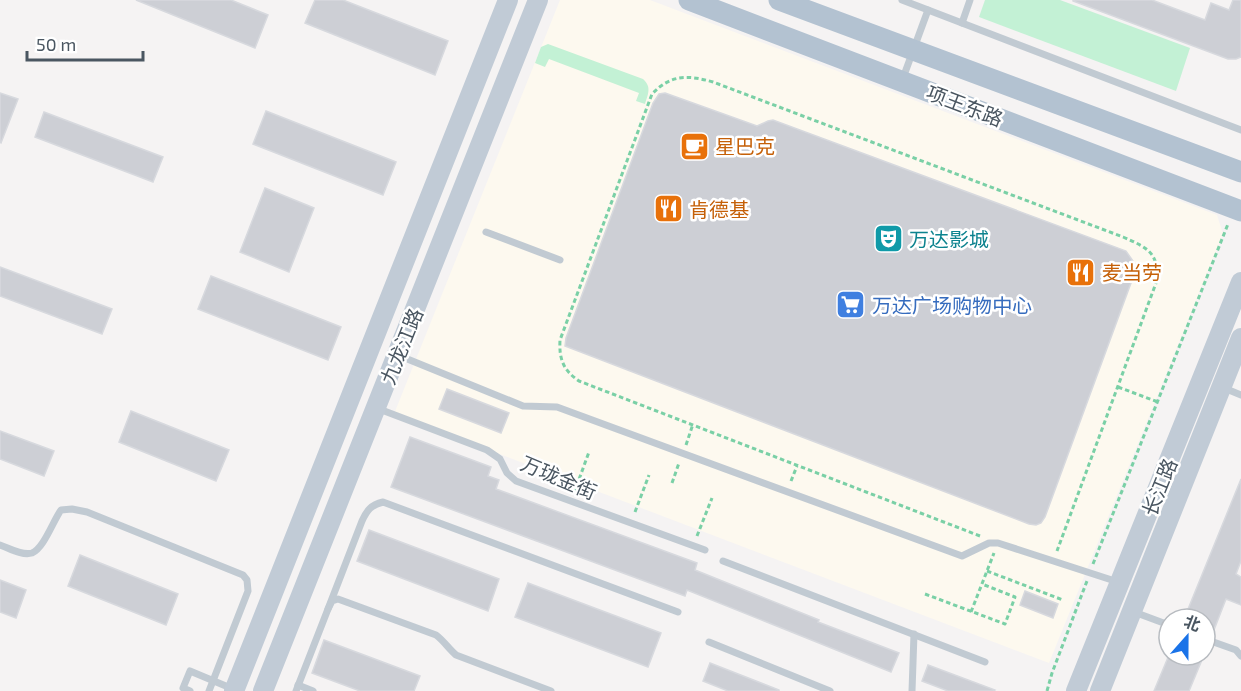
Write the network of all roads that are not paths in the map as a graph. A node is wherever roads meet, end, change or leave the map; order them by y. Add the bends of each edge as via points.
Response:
1 (508, 0) edge
2 (538, 0) edge
3 (689, 0) edge
4 (778, 0) edge
5 (902, 0) edge
6 (970, 0) edge
7 (928, 10) junction
8 (962, 23) junction
9 (914, 50) junction
10 (902, 81) junction
11 (1241, 130) edge
12 (1241, 172) edge
13 (1238, 209) edge
14 (486, 232) dead end
15 (560, 260) dead end
16 (1241, 282) edge
17 (1241, 338) edge
18 (398, 355) junction
19 (1221, 387) junction
20 (1241, 395) edge
21 (376, 408) junction
22 (0, 545) edge
23 (705, 550) dead end
24 (723, 561) dead end
25 (1120, 583) junction
26 (328, 609) junction
27 (1132, 611) junction
28 (678, 612) dead end
29 (1157, 620) edge
30 (914, 634) junction
31 (709, 642) dead end
32 (1217, 643) edge
33 (1241, 656) edge
34 (985, 662) dead end
35 (213, 680) junction
36 (297, 688) edge
37 (235, 690) edge
38 (190, 691) edge
39 (209, 691) edge
40 (263, 691) edge
41 (313, 691) edge
42 (551, 691) edge
43 (830, 691) edge
44 (912, 691) edge
45 (1076, 691) edge
46 (1100, 691) edge

1 - 37 street, 九龙江路
2 - 18 street, 九龙江路
3 - 10 main road, 项王东路
4 - 9 main road, 项王东路
5 - 7 lane
6 - 8 lane
7 - 8 lane
7 - 9 lane
8 - 11 lane
9 - 10 lane
9 - 12 main road, 项王东路
10 - 13 main road, 项王东路
14 - 15 lane
16 - 25 street, 长江路
17 - 19 street, 长江路
18 - 21 street, 九龙江路
18 - 25 lane via 523,406 557,407 962,555 998,543
19 - 20 lane
19 - 27 street, 长江路
21 - 23 lane, 万珑金街 via 487,450 500,459 513,479
21 - 40 street, 九龙江路
22 - 35 lane via 31,553 38,549 61,510 72,508 243,574 248,591
24 - 30 lane
25 - 45 street, 长江路
26 - 28 lane via 362,520 370,507 383,502
26 - 36 lane
26 - 42 lane via 338,598 436,635 456,655
27 - 29 lane
27 - 46 street, 长江路
30 - 34 lane
30 - 44 lane
31 - 43 lane
32 - 33 lane
35 - 37 lane
35 - 38 lane via 190,671 183,688
35 - 39 lane
36 - 41 lane

